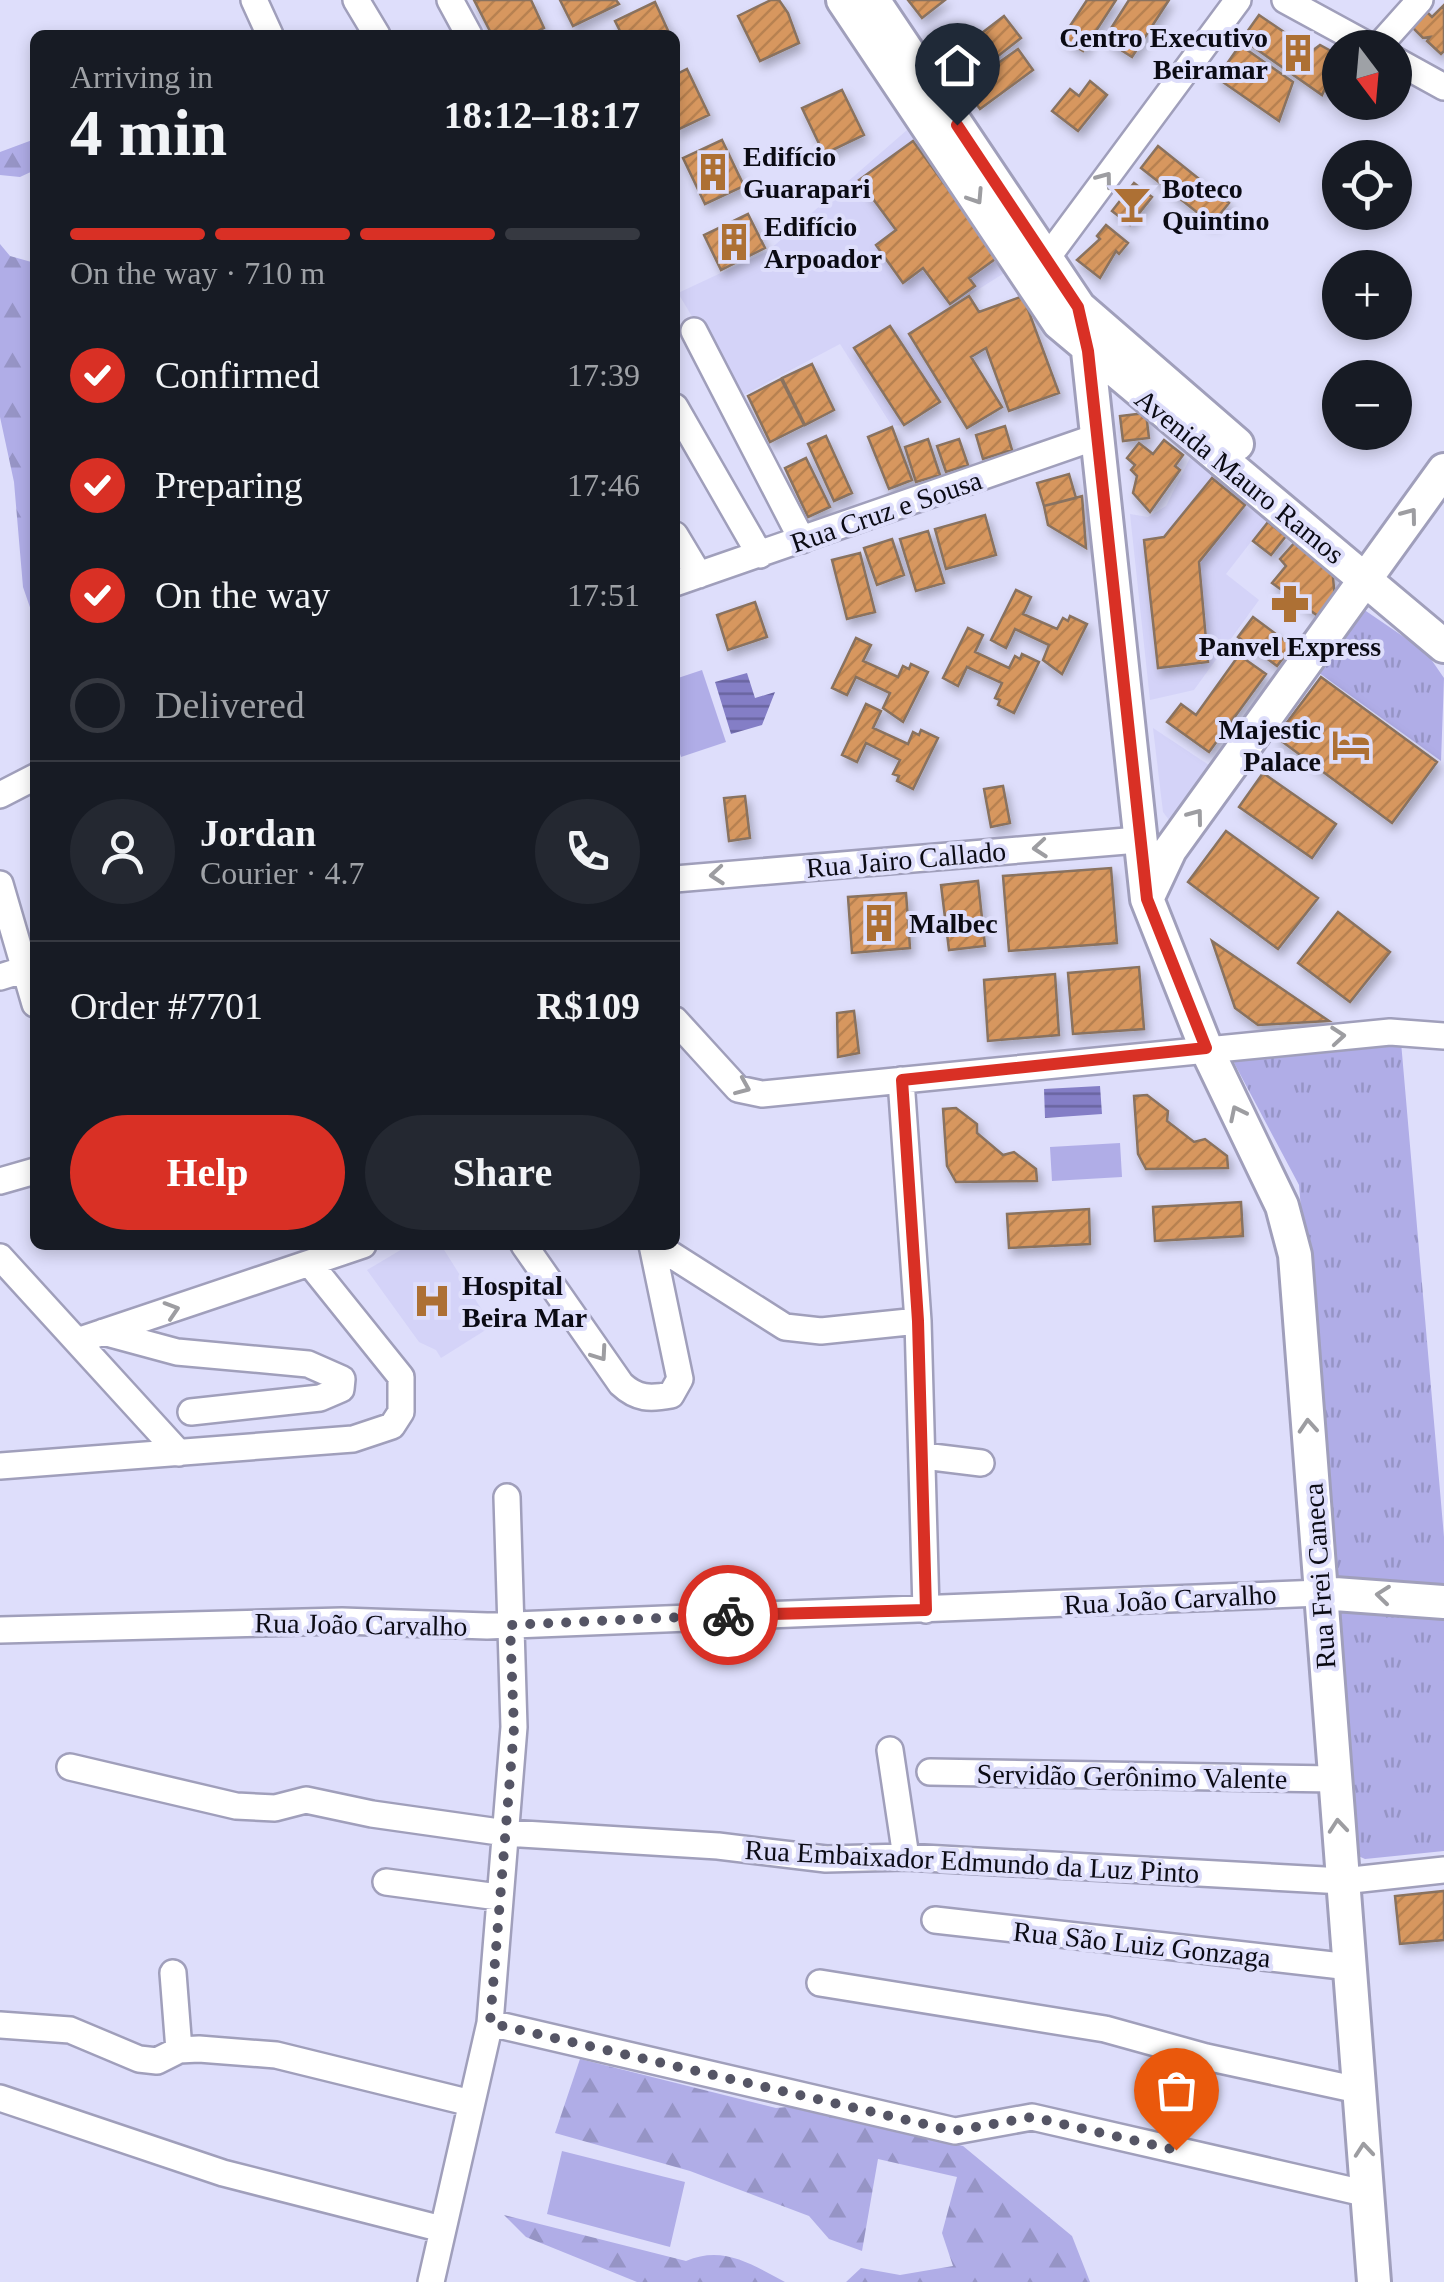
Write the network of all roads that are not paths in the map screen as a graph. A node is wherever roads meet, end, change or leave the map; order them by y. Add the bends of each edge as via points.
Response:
1 (254, 0) edge
2 (356, 0) edge
3 (450, 0) edge
4 (843, 0) edge
5 (873, 0) edge
6 (1238, 0) edge
7 (1285, 0) edge
8 (1420, 0) edge
9 (268, 30) edge
10 (374, 30) edge
11 (466, 30) edge
12 (1341, 30) edge
13 (1392, 30) edge
14 (1412, 69) edge
15 (1444, 87) edge
16 (1047, 258) junction
17 (1078, 307) junction
18 (694, 332) dead end
19 (1088, 351) junction
20 (680, 416) edge
21 (1096, 437) junction
22 (1444, 470) edge
23 (802, 540) junction
24 (680, 553) edge
25 (760, 554) junction
26 (1370, 568) junction
27 (687, 579) edge
28 (1444, 616) edge
29 (1444, 646) edge
30 (30, 780) edge
31 (0, 795) edge
32 (1138, 840) junction
33 (680, 878) edge
34 (0, 884) edge
35 (1147, 899) junction
36 (20, 971) edge
37 (680, 1025) edge
38 (1444, 1036) edge
39 (1206, 1048) junction
40 (902, 1080) junction
41 (30, 1172) edge
42 (0, 1181) edge
43 (351, 1250) edge
44 (527, 1250) edge
45 (655, 1250) edge
46 (662, 1250) edge
47 (0, 1257) edge
48 (311, 1266) junction
49 (918, 1321) junction
50 (91, 1336) junction
51 (191, 1412) dead end
52 (178, 1452) junction
53 (924, 1456) junction
54 (981, 1463) dead end
55 (0, 1466) edge
56 (507, 1496) dead end
57 (1321, 1592) junction
58 (1444, 1602) edge
59 (926, 1610) junction
60 (510, 1625) junction
61 (0, 1630) edge
62 (890, 1750) dead end
63 (70, 1767) dead end
64 (930, 1772) dead end
65 (1334, 1780) junction
66 (506, 1833) junction
67 (906, 1857) junction
68 (1444, 1870) edge
69 (1343, 1881) junction
70 (386, 1882) dead end
71 (498, 1897) junction
72 (934, 1920) dead end
73 (1350, 1967) junction
74 (172, 1973) dead end
75 (820, 1982) dead end
76 (490, 2023) junction
77 (0, 2025) edge
78 (179, 2050) junction
79 (1358, 2090) junction
80 (0, 2098) edge
81 (471, 2102) junction
82 (1368, 2194) junction
83 (442, 2229) junction
84 (430, 2282) edge
85 (1374, 2282) edge

1 - 9 street
2 - 10 street
3 - 11 street
4 -> 19 main road, Avenida Mauro Ramos via 1052,314
5 - 16 main road, Avenida Mauro Ramos
16 -> 6 street
7 - 12 street
8 - 13 street
14 - 15 street
16 - 17 main road, Avenida Mauro Ramos
17 - 19 main road, Rua Frei Caneca
17 - 26 main road, Avenida Mauro Ramos
18 - 23 street
19 - 21 main road, Rua Frei Caneca
19 - 26 main road, Avenida Mauro Ramos
20 - 25 street
21 - 23 street, Rua Cruz e Sousa
21 - 32 main road, Rua Frei Caneca
26 -> 22 main road
23 - 25 street, Rua Cruz e Sousa
24 - 27 street
25 - 27 street, Rua Cruz e Sousa
26 - 28 main road, Avenida Mauro Ramos
26 - 29 main road, Avenida Mauro Ramos
35 -> 26 main road via 1170,850
30 - 31 street
32 -> 33 street, Rua Jairo Callado
32 - 35 main road, Rua Frei Caneca
34 - 36 street
35 - 39 main road, Rua Frei Caneca
37 -> 40 street via 738,1089 762,1094
39 -> 38 street via 1390,1032
39 - 40 street
57 -> 39 main road, Rua Frei Caneca via 1296,1256 1282,1206
40 - 49 street
41 - 42 street
43 - 48 street
44 -> 45 street via 621,1384 633,1395 652,1398 671,1395 680,1379
46 - 49 street via 785,1327 821,1332
47 - 50 street
50 -> 48 street
48 - 52 street via 401,1377 401,1412 392,1426 353,1439
49 - 53 street
50 - 51 street via 308,1364 342,1380 341,1389 320,1398
50 - 52 street
52 - 55 street
53 - 54 street
53 - 59 street
56 - 60 street
58 -> 57 main road
57 - 59 street, Rua João Carvalho
57 - 65 main road, Rua Frei Caneca
59 - 60 street, Rua João Carvalho
60 - 61 street, Rua João Carvalho via 342,1621
60 - 66 street via 514,1728
62 - 67 street
63 - 66 street, Rua Embaixador Edmundo da Luz Pinto via 236,1806 275,1808 306,1800
64 - 65 street, Servidão Gerônimo Valente
69 -> 65 main road, Rua Frei Caneca
66 - 67 street, Rua Embaixador Edmundo da Luz Pinto via 826,1859
66 - 71 street
67 - 69 street, Rua Embaixador Edmundo da Luz Pinto
68 - 69 street, Rua Embaixador Edmundo da Luz Pinto
69 - 73 main road, Rua Frei Caneca
70 - 71 street
71 - 76 street
72 - 73 street, Rua São Luiz Gonzaga
73 - 79 main road, Rua Frei Caneca
74 - 78 street
75 - 79 street via 1069,2022
76 - 81 street
76 - 82 street via 954,2131 1032,2117
77 - 78 street via 70,2030 139,2059 157,2061
78 - 81 street via 276,2055
82 -> 79 main road, Rua Frei Caneca
80 - 83 street via 223,2173
81 - 83 street
82 - 85 main road, Rua Frei Caneca
83 - 84 street

